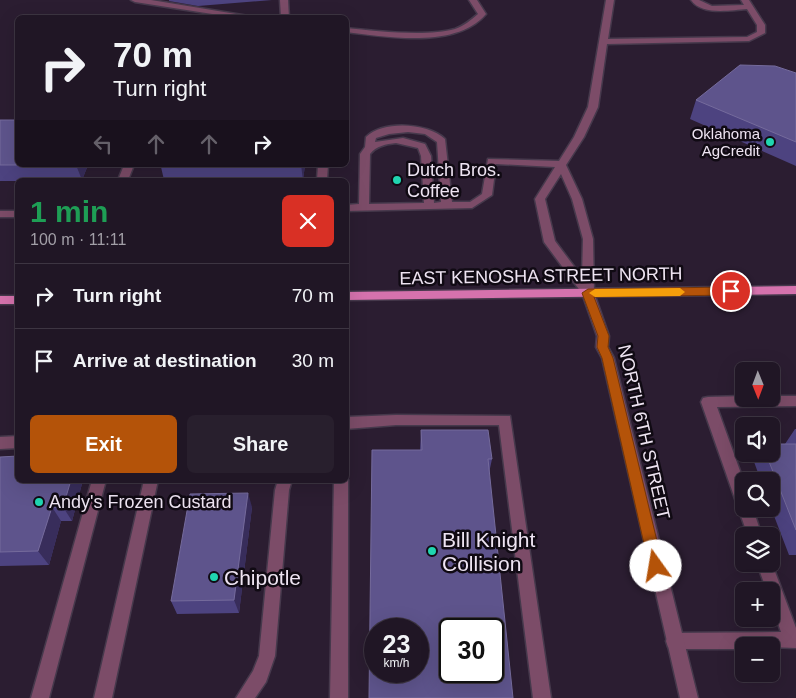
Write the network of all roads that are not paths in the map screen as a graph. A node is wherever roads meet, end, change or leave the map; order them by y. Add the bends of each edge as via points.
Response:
1 (135, 0) edge
2 (284, 0) edge
3 (473, 0) edge
4 (610, 0) edge
5 (695, 0) edge
6 (748, 4) edge
7 (237, 15) edge
8 (286, 15) edge
9 (349, 30) edge
10 (605, 42) junction
11 (370, 146) junction
12 (561, 164) junction
13 (430, 207) junction
14 (447, 207) junction
15 (349, 208) edge
16 (364, 208) junction
17 (0, 214) edge
18 (15, 214) edge
19 (796, 290) edge
20 (588, 293) junction
21 (349, 296) edge
22 (0, 300) edge
23 (15, 300) edge
24 (796, 401) edge
25 (349, 423) edge
26 (15, 442) edge
27 (0, 443) edge
28 (735, 478) edge
29 (98, 483) edge
30 (149, 483) edge
31 (284, 483) edge
32 (341, 483) edge
33 (768, 572) edge
34 (794, 640) edge
35 (674, 641) junction
36 (40, 698) edge
37 (103, 698) edge
38 (245, 698) edge
39 (338, 698) edge
40 (542, 698) edge
41 (689, 698) edge

1 - 7 street
2 - 8 street
3 - 9 street via 482,14 471,24 452,32
4 - 10 street
5 - 6 street via 710,8
6 - 10 street via 761,24 761,33 749,39
10 - 12 street via 594,107
11 - 13 street via 394,140 422,146 426,156
11 - 14 street via 371,137 386,131 422,130 438,135 442,141
11 - 16 street via 365,154
12 - 14 street via 491,161 487,195 472,205
12 - 20 street via 577,199 588,239
12 - 20 street via 540,199 550,242
13 - 14 street
13 - 16 street
15 - 16 street
17 - 18 street
19 - 20 main road, EAST KENOSHA STREET NORTH
20 - 21 main road, EAST KENOSHA STREET NORTH
20 - 35 street, NORTH 6TH STREET via 603,336 602,347 608,358
22 - 23 main road
24 - 28 street via 708,402
25 - 40 street via 505,420
26 - 27 street
29 - 36 street
30 - 37 street
31 - 38 street via 267,656 260,676
32 - 39 street
33 - 34 street
34 - 35 street
35 - 41 street, NORTH 6TH STREET

